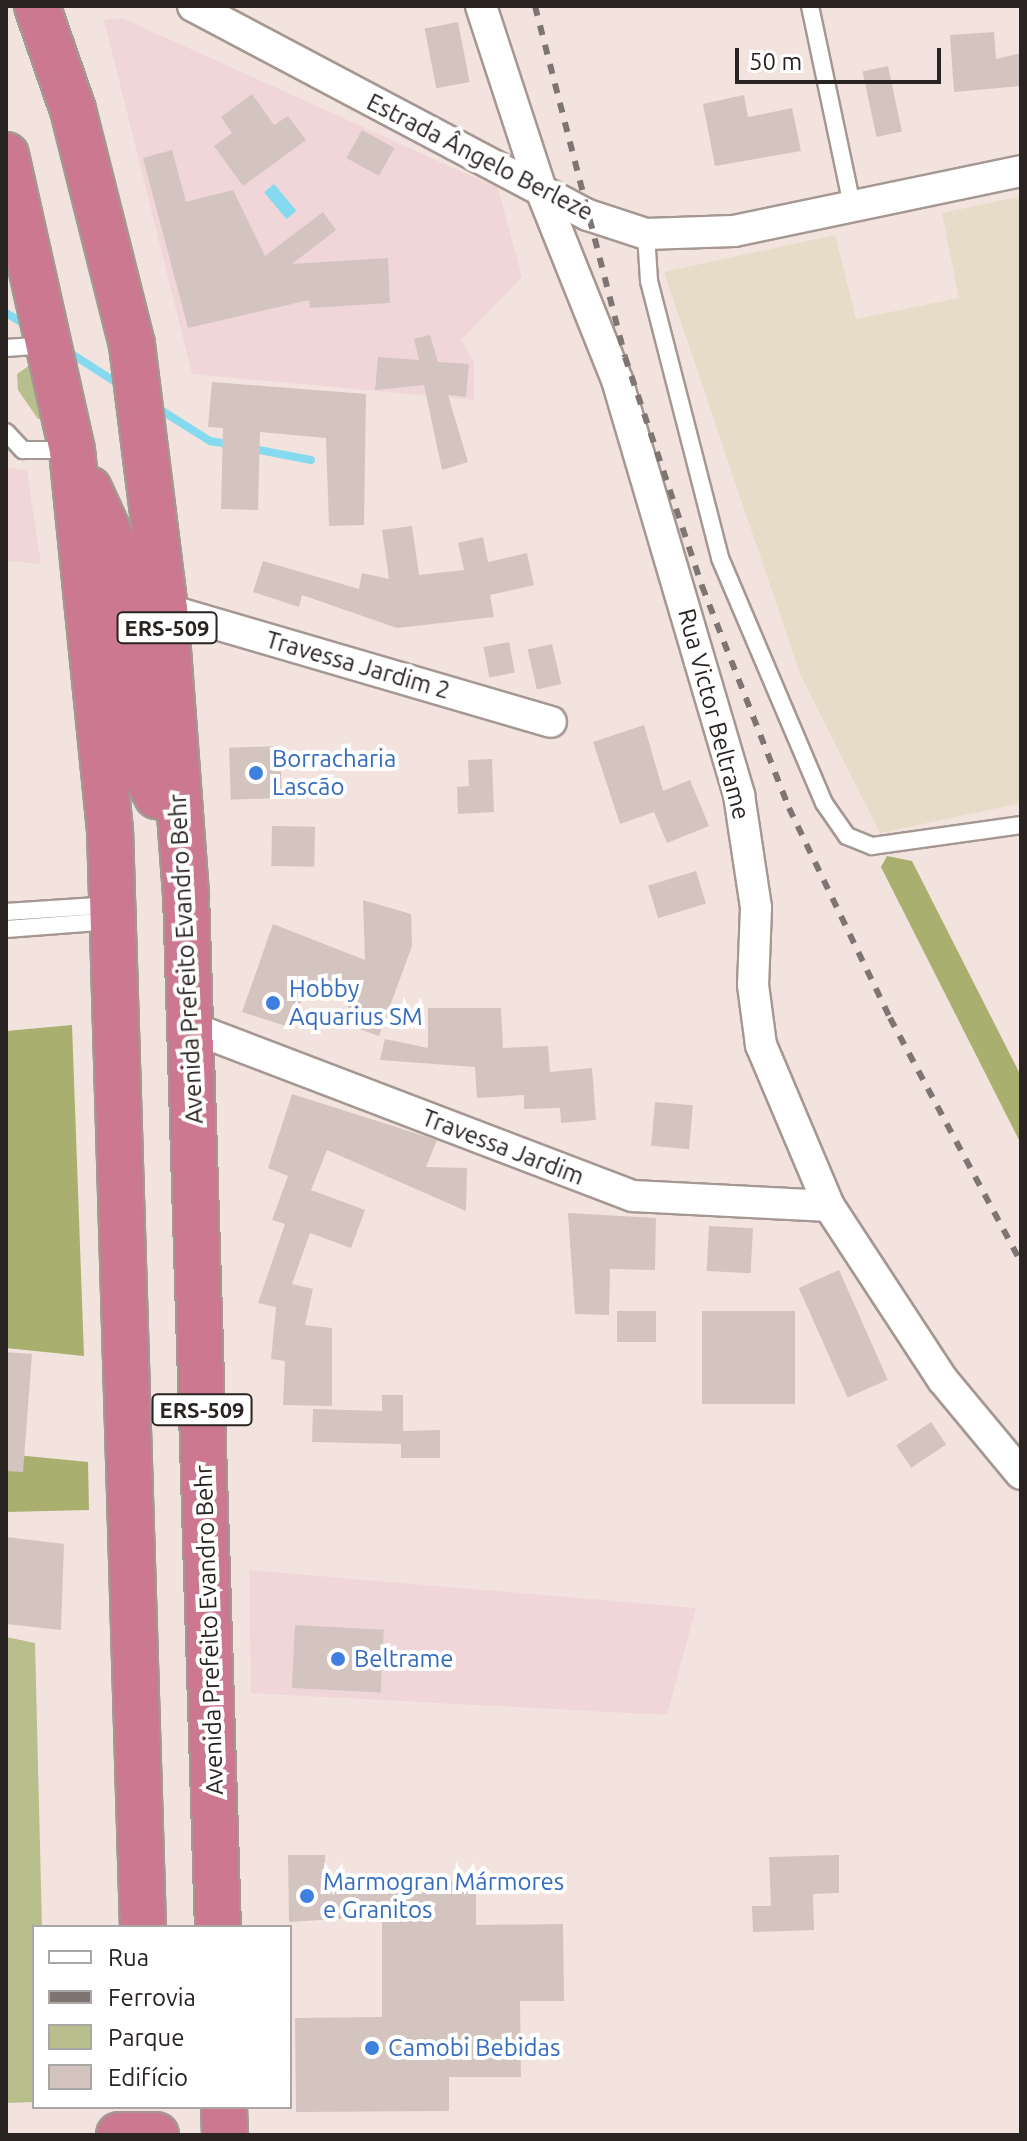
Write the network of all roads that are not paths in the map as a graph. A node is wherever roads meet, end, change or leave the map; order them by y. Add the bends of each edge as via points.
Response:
1 (193, 6) edge
2 (481, 6) edge
3 (810, 6) edge
4 (44, 15) edge
5 (6, 155) edge
6 (1021, 171) edge
7 (541, 190) junction
8 (852, 206) junction
9 (646, 234) junction
10 (53, 345) junction
11 (6, 348) edge
12 (6, 432) edge
13 (72, 450) junction
14 (165, 609) junction
15 (551, 722) dead end
16 (179, 800) junction
17 (1021, 825) edge
18 (6, 912) edge
19 (114, 913) junction
20 (6, 929) edge
21 (190, 1027) junction
22 (829, 1206) junction
23 (1021, 1474) edge
24 (143, 1925) edge
25 (218, 1925) edge
26 (224, 2109) edge
27 (225, 2135) edge

1 - 7 street, Estrada Ângelo Berleze
2 - 7 street, Rua Victor Beltrame
3 - 8 lane
4 - 14 highway, Avenida Prefeito Evandro Behr / ERS-509 via 132,345
5 - 10 highway, ERS-509
6 - 8 street, Estrada Ângelo Berleze
7 - 9 street, Estrada Ângelo Berleze
7 - 22 street, Rua Victor Beltrame via 617,380 675,569 739,795 756,908 753,985 761,1045
8 - 9 street, Estrada Ângelo Berleze via 734,231
9 - 17 lane via 649,281 720,558 824,803 847,836 872,846
10 - 11 lane
10 - 13 highway, ERS-509
12 - 13 lane via 23,450
13 - 16 highway via 123,564 146,776 157,796
13 - 19 highway, ERS-509
14 - 15 street, Travessa Jardim 2
14 - 16 highway, Avenida Prefeito Evandro Behr / ERS-509
16 - 21 highway, Avenida Prefeito Evandro Behr / ERS-509
18 - 19 lane
19 - 20 lane
19 - 24 highway, ERS-509
21 - 22 street, Travessa Jardim via 633,1196
21 - 25 highway, Avenida Prefeito Evandro Behr / ERS-509
22 - 23 street, Rua Victor Beltrame via 943,1380
26 - 27 highway

